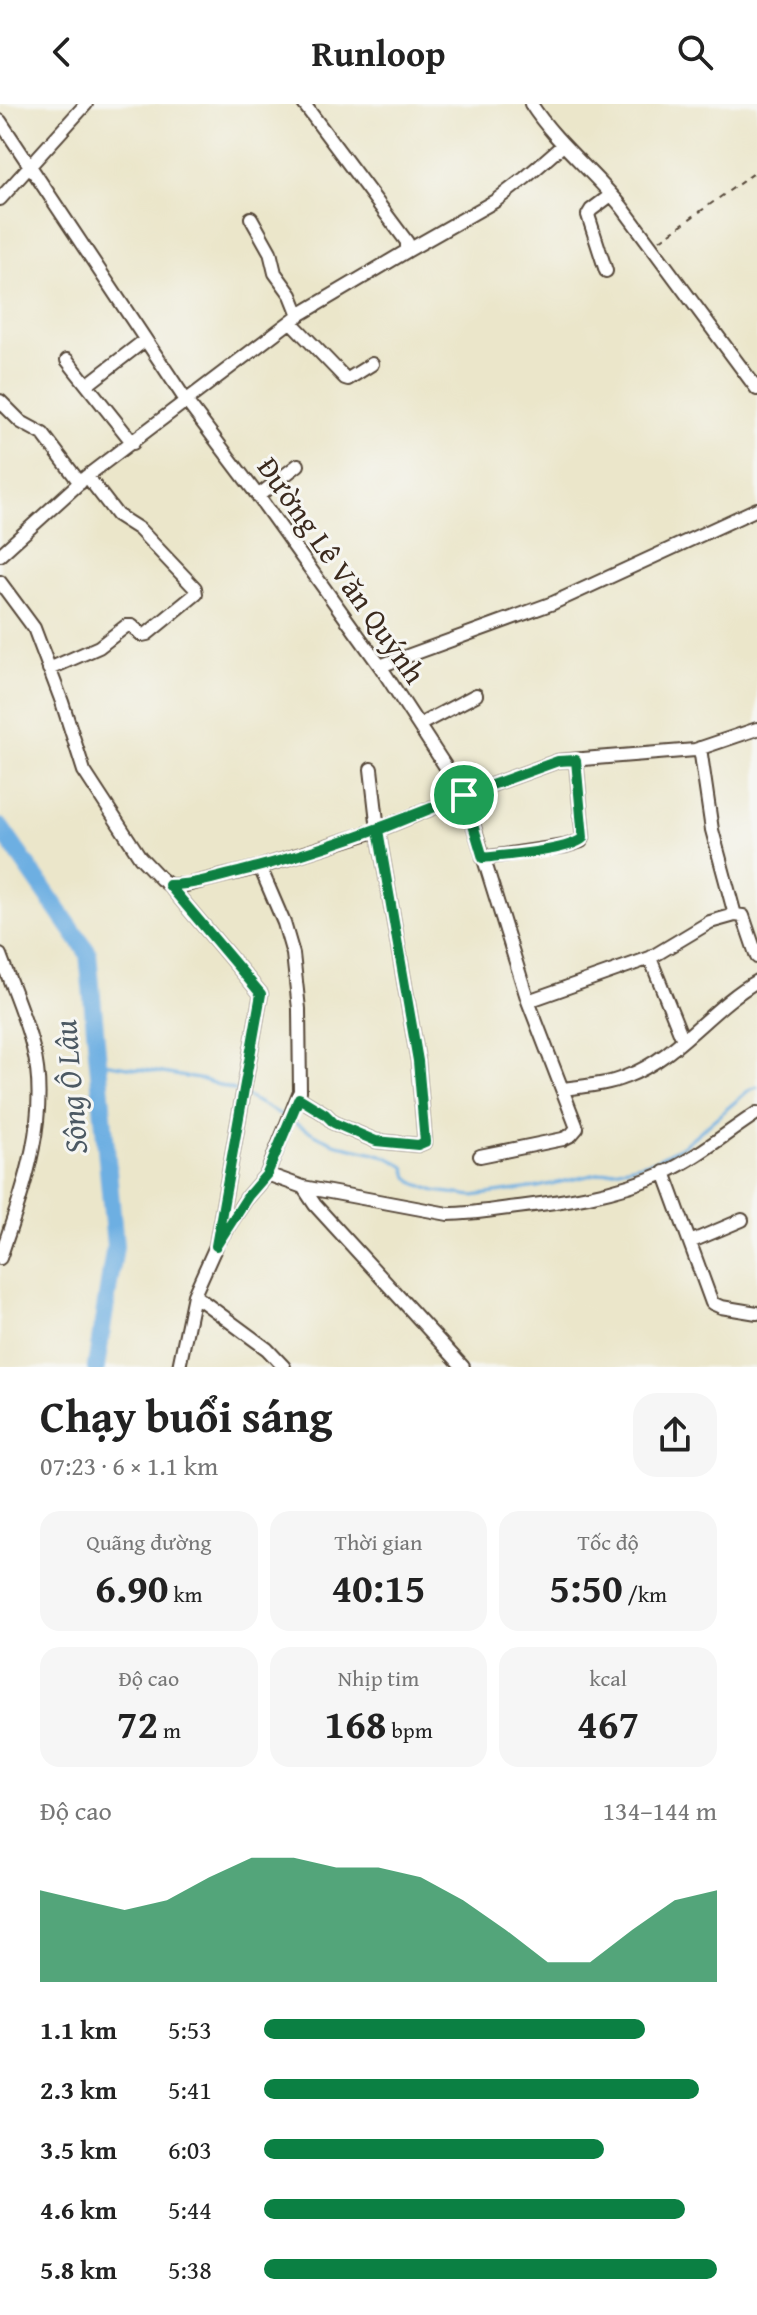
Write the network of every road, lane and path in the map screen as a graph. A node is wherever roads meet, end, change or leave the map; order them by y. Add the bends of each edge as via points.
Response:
1 (86, 104) edge
2 (304, 104) edge
3 (531, 104) edge
4 (0, 121) edge
5 (563, 145) junction
6 (29, 167) junction
7 (757, 171) edge
8 (611, 195) junction
9 (0, 199) edge
10 (251, 218) dead end
11 (650, 247) junction
12 (407, 251) junction
13 (606, 271) dead end
14 (295, 318) junction
15 (145, 340) junction
16 (67, 360) dead end
17 (372, 364) dead end
18 (87, 385) junction
19 (757, 389) edge
20 (0, 401) edge
21 (187, 402) junction
22 (133, 443) junction
23 (298, 465) dead end
24 (84, 480) junction
25 (258, 496) junction
26 (757, 509) edge
27 (0, 555) edge
28 (0, 582) edge
29 (380, 666) junction
30 (49, 669) junction
31 (476, 695) dead end
32 (419, 725) junction
33 (757, 729) edge
34 (700, 748) junction
35 (576, 760) junction
36 (371, 769) dead end
37 (464, 795) junction
38 (378, 830) junction
39 (483, 858) junction
40 (260, 867) junction
41 (169, 885) junction
42 (735, 915) junction
43 (0, 955) edge
44 (757, 957) edge
45 (650, 958) junction
46 (757, 981) edge
47 (528, 1001) junction
48 (683, 1040) junction
49 (563, 1089) junction
50 (298, 1100) junction
51 (757, 1113) edge
52 (480, 1156) dead end
53 (664, 1172) junction
54 (267, 1174) junction
55 (303, 1187) junction
56 (742, 1220) dead end
57 (690, 1242) junction
58 (216, 1246) junction
59 (0, 1258) edge
60 (194, 1295) junction
61 (757, 1313) edge
62 (179, 1367) edge
63 (284, 1367) edge
64 (463, 1367) edge

1 - 6 street
2 - 12 street via 407,242
3 - 5 street
4 - 6 street, Đường Lê Văn Quýnh
5 - 8 street
5 - 12 street via 495,201
6 - 9 street
6 - 15 street, Đường Lê Văn Quýnh
7 - 11 path
8 - 11 street
8 - 13 street via 588,215
10 - 14 street via 275,273 291,295
11 - 19 street
12 - 14 street
14 - 17 street via 345,378
14 - 21 street
15 - 18 street
15 - 21 street, Đường Lê Văn Quýnh
16 - 18 street
18 - 22 street
20 - 24 street via 43,434
21 - 22 street
21 - 25 street, Đường Lê Văn Quýnh
22 - 24 street
23 - 25 street
24 - 27 street
24 - 30 street via 139,529 196,594 147,634 126,626 99,647
25 - 29 street, Đường Lê Văn Quýnh
26 - 29 street via 553,603
28 - 30 street via 34,628
29 - 32 street, Đường Lê Văn Quýnh
30 - 41 street via 84,771 140,857
31 - 32 street
32 - 37 street, Đường Lê Văn Quýnh
33 - 34 street
34 - 35 street
34 - 42 street via 712,830
35 - 37 street via 558,761
35 - 39 street via 581,841
36 - 38 street
37 - 38 street
37 - 39 street, Đường Lê Văn Quýnh
38 - 40 street
38 - 50 street via 418,1061 425,1142 376,1141
39 - 47 street, Đường Lê Văn Quýnh
40 - 41 street
40 - 50 street via 295,966 301,1052
41 - 58 street via 261,994
42 - 44 street via 743,916
42 - 45 street via 705,925
43 - 59 street via 33,1048 37,1108 27,1178
45 - 47 street
45 - 48 street
46 - 48 street
47 - 49 street, Đường Lê Văn Quýnh
48 - 49 street via 626,1077
49 - 52 street, Đường Lê Văn Quýnh via 577,1128 571,1135
50 - 54 street
51 - 53 street
53 - 55 street via 576,1198 464,1214
53 - 57 street
54 - 55 street
54 - 58 street
55 - 64 street
56 - 57 street
57 - 61 street via 712,1303
58 - 60 street
60 - 62 street
60 - 63 street

